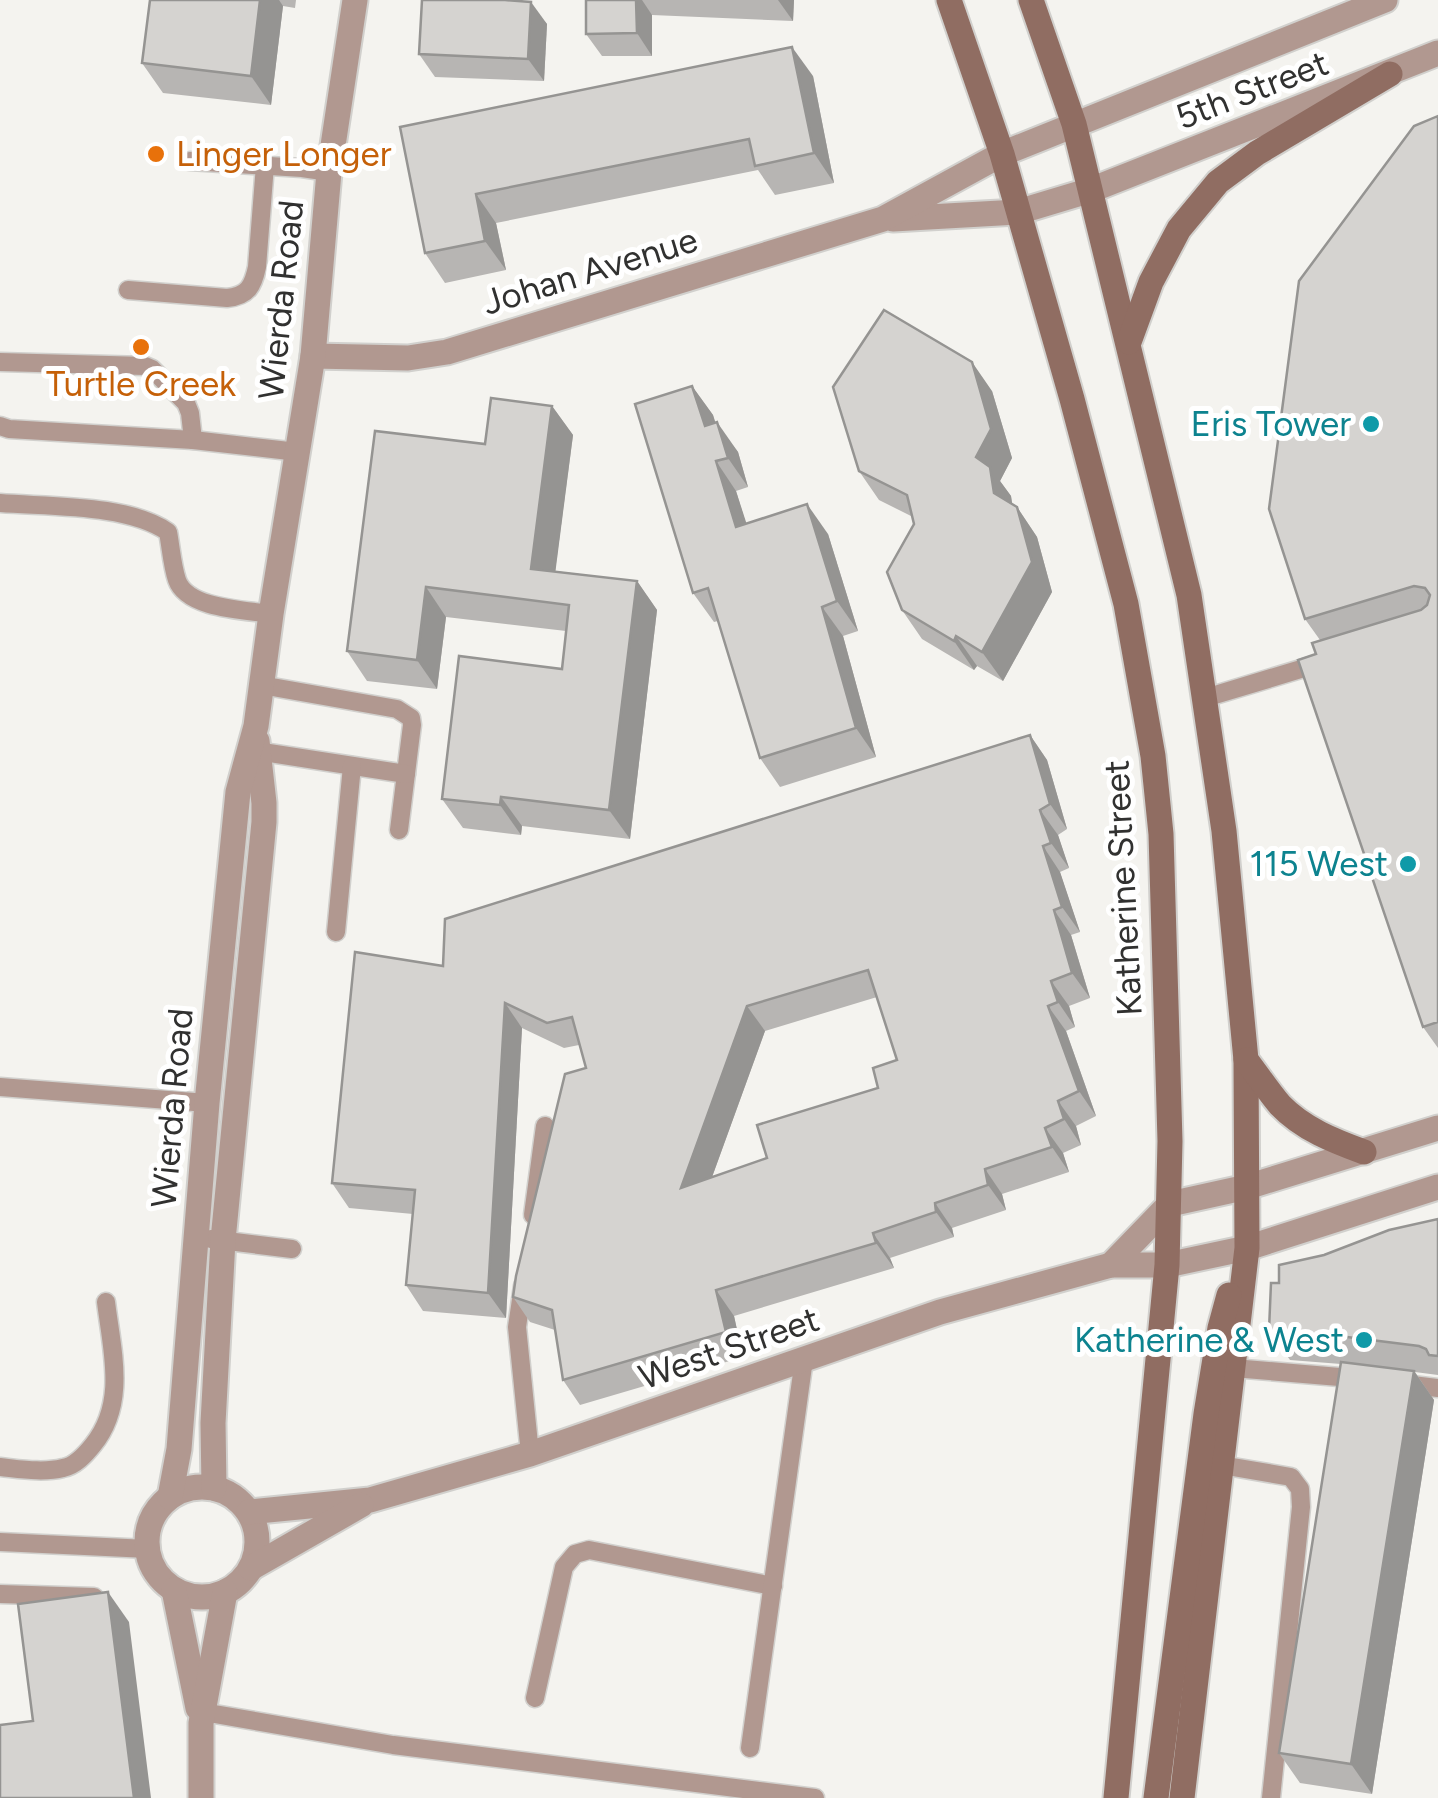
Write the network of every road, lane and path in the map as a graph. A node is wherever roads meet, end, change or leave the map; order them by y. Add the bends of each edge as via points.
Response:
1 (355, 0) edge
2 (948, 0) edge
3 (1031, 0) edge
4 (1386, 0) edge
5 (1438, 53) edge
6 (1390, 74) junction
7 (1074, 124) junction
8 (1002, 154) junction
9 (190, 161) dead end
10 (266, 165) junction
11 (329, 172) junction
12 (1091, 190) junction
13 (1018, 212) junction
14 (883, 219) junction
15 (128, 290) dead end
16 (1128, 342) junction
17 (313, 356) junction
18 (0, 362) edge
19 (0, 426) edge
20 (193, 440) junction
21 (298, 452) junction
22 (0, 503) edge
23 (271, 614) junction
24 (1348, 655) edge
25 (261, 686) junction
26 (1205, 698) junction
27 (255, 742) junction
28 (352, 766) junction
29 (406, 774) junction
30 (399, 830) dead end
31 (336, 932) dead end
32 (222, 942) junction
33 (250, 944) junction
34 (1246, 1060) junction
35 (0, 1086) edge
36 (207, 1103) junction
37 (238, 1105) junction
38 (545, 1126) dead end
39 (1438, 1128) edge
40 (1364, 1152) junction
41 (1247, 1187) junction
42 (1438, 1187) edge
43 (1170, 1204) junction
44 (530, 1236) edge
45 (196, 1238) junction
46 (223, 1240) junction
47 (1247, 1248) junction
48 (292, 1249) dead end
49 (1167, 1264) junction
50 (1111, 1265) junction
51 (525, 1272) edge
52 (106, 1302) dead end
53 (804, 1358) junction
54 (1233, 1368) junction
55 (1438, 1388) edge
56 (530, 1454) junction
57 (1221, 1465) junction
58 (0, 1468) edge
59 (214, 1488) junction
60 (170, 1497) junction
61 (370, 1500) junction
62 (249, 1512) junction
63 (0, 1542) edge
64 (148, 1549) junction
65 (251, 1568) junction
66 (772, 1586) junction
67 (174, 1590) junction
68 (225, 1592) junction
69 (0, 1594) edge
70 (100, 1598) edge
71 (535, 1698) dead end
72 (202, 1717) junction
73 (750, 1748) dead end
74 (200, 1798) edge
75 (815, 1798) edge
76 (1116, 1798) edge
77 (1156, 1798) edge
78 (1182, 1798) edge
79 (1272, 1798) edge

1 - 11 street, Wierda Road
2 - 8 main road, Katherine Street
3 - 7 main road
4 - 7 street, 5th Street
5 - 6 street, 5th Street
6 - 12 street, 5th Street
6 - 16 main road via 1218,182 1179,230
7 - 8 street, 5th Street
7 - 12 main road
8 - 13 main road, Katherine Street
8 - 14 street, Johan Avenue
9 - 10 lane
10 - 11 lane
10 - 15 lane via 257,267 247,292 228,298
11 - 17 street, Wierda Road
12 - 13 street, 5th Street
12 - 16 main road
13 - 14 street, Johan Avenue
13 - 43 main road, Katherine Street via 1126,604 1153,756 1161,834
14 - 17 street, Johan Avenue via 447,352
16 - 26 main road via 1189,596
17 - 21 street, Wierda Road
18 - 20 lane via 152,368 186,403
19 - 20 lane
20 - 21 lane
21 - 23 street, Wierda Road
22 - 23 lane via 128,513 152,521 168,532 178,584 192,596
23 - 25 street, Wierda Road
24 - 26 lane
25 - 27 street, Wierda Road
25 - 29 lane via 407,714 412,724
26 - 34 main road
27 - 28 lane
27 - 32 street, Wierda Road via 238,792
27 - 33 street, Wierda Road via 264,803
28 - 29 lane
28 - 31 lane
29 - 30 lane
32 - 33 street
32 - 36 street, Wierda Road
33 - 37 street, Wierda Road
34 - 40 main road via 1296,1119
34 - 41 main road
35 - 36 lane
36 - 37 street
36 - 45 street, Wierda Road
37 - 46 street, Wierda Road
38 - 44 lane
39 - 40 street
40 - 41 street
41 - 43 street
41 - 47 main road
42 - 47 street, West Street
43 - 49 main road, Katherine Street
43 - 50 street
45 - 46 lane
45 - 60 street, Wierda Road
46 - 48 lane
46 - 59 street, Wierda Road
47 - 49 street, West Street
47 - 54 main road
47 - 77 main road via 1227,1301 1213,1373
49 - 50 street, West Street
49 - 76 main road, Katherine Street
50 - 53 street, West Street
51 - 56 lane via 517,1327
52 - 58 lane via 116,1390 96,1442 66,1468
53 - 56 street, West Street
53 - 66 lane
54 - 55 lane
54 - 57 main road
56 - 61 street, West Street
57 - 78 main road
57 - 79 lane via 1291,1477 1300,1488
59 - 60 street
59 - 62 street
60 - 64 street via 156,1512
61 - 62 street, West Street
61 - 65 street, West Street
62 - 65 street via 258,1546
63 - 64 lane
64 - 67 street via 152,1565
65 - 68 street
66 - 71 lane via 589,1550 575,1554 564,1567
66 - 73 lane
67 - 68 street via 208,1597
67 - 72 street
68 - 72 street
69 - 70 lane
72 - 74 street
72 - 75 lane

